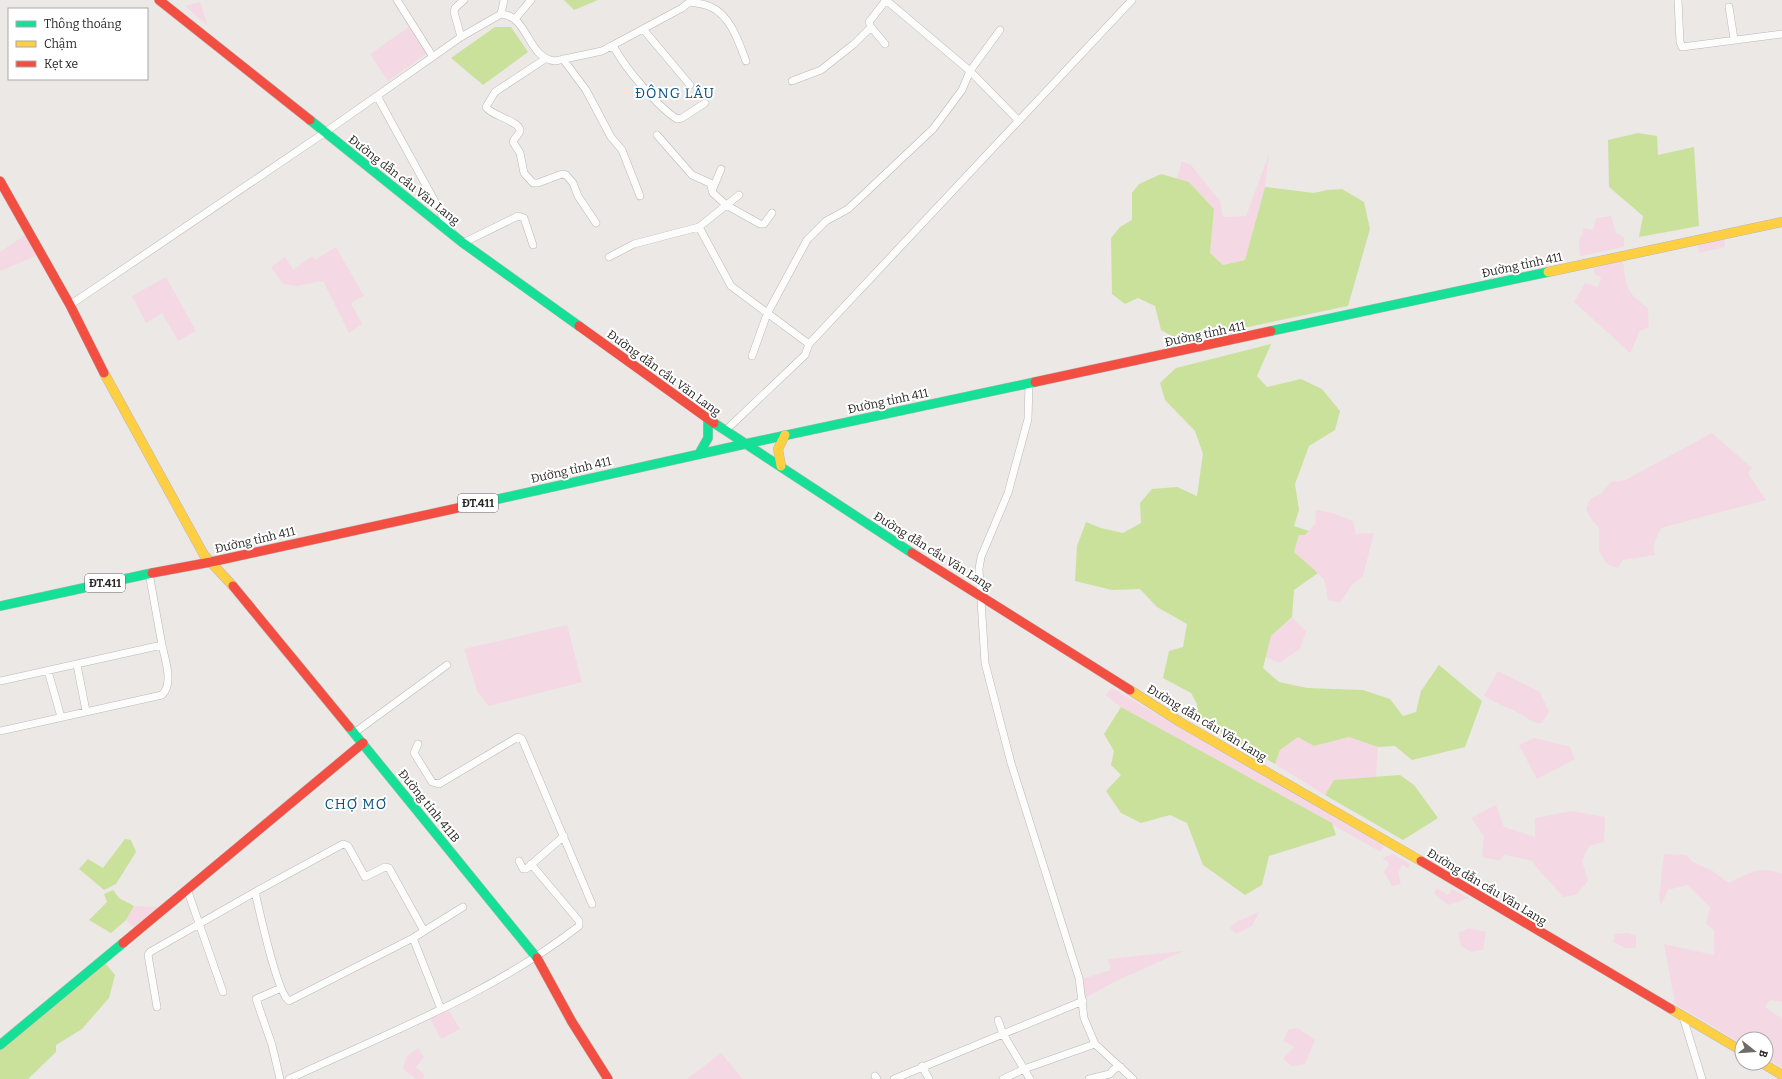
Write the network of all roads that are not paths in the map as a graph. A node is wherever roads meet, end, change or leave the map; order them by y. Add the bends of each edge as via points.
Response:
1 (159, 0) edge
2 (397, 0) edge
3 (464, 0) edge
4 (504, 0) edge
5 (531, 0) edge
6 (886, 0) edge
7 (1132, 0) edge
8 (1678, 0) edge
9 (691, 1) edge
10 (1729, 7) dead end
11 (501, 14) junction
12 (515, 19) junction
13 (871, 26) junction
14 (643, 29) junction
15 (1000, 30) dead end
16 (1782, 34) edge
17 (461, 37) junction
18 (1734, 39) junction
19 (885, 44) dead end
20 (609, 47) junction
21 (433, 57) junction
22 (545, 59) junction
23 (563, 59) junction
24 (746, 61) dead end
25 (970, 71) junction
26 (792, 81) dead end
27 (690, 85) dead end
28 (377, 96) junction
29 (705, 103) dead end
30 (1018, 120) junction
31 (324, 133) junction
32 (657, 136) dead end
33 (721, 170) dead end
34 (0, 181) edge
35 (712, 191) junction
36 (738, 195) dead end
37 (640, 196) dead end
38 (726, 205) junction
39 (772, 213) dead end
40 (1782, 222) edge
41 (596, 223) dead end
42 (699, 227) junction
43 (452, 233) junction
44 (463, 243) junction
45 (533, 245) dead end
46 (609, 257) dead end
47 (70, 305) junction
48 (767, 314) junction
49 (809, 344) junction
50 (752, 356) dead end
51 (1029, 384) junction
52 (708, 419) junction
53 (725, 431) junction
54 (785, 435) junction
55 (745, 444) junction
56 (698, 454) junction
57 (781, 466) junction
58 (211, 562) junction
59 (149, 573) junction
60 (980, 596) junction
61 (0, 606) edge
62 (162, 645) junction
63 (77, 665) junction
64 (448, 665) dead end
65 (48, 672) junction
66 (0, 681) edge
67 (86, 711) junction
68 (61, 717) junction
69 (0, 731) edge
70 (354, 733) junction
71 (362, 743) junction
72 (418, 744) dead end
73 (564, 836) junction
74 (519, 861) dead end
75 (531, 864) junction
76 (187, 889) junction
77 (255, 892) junction
78 (592, 904) dead end
79 (463, 907) dead end
80 (200, 924) junction
81 (424, 931) junction
82 (413, 938) junction
83 (537, 956) junction
84 (281, 988) junction
85 (223, 992) dead end
86 (1083, 1001) junction
87 (157, 1007) dead end
88 (441, 1009) junction
89 (1683, 1017) junction
90 (998, 1020) dead end
91 (1003, 1034) junction
92 (1095, 1044) junction
93 (0, 1045) edge
94 (1734, 1047) edge
95 (922, 1066) junction
96 (1121, 1067) junction
97 (1024, 1069) junction
98 (280, 1079) edge
99 (289, 1079) edge
100 (608, 1079) edge
101 (894, 1079) edge
102 (929, 1079) edge
103 (1003, 1079) edge
104 (1030, 1079) edge
105 (1089, 1079) edge
106 (1133, 1079) edge
107 (1702, 1079) edge

1 - 31 main road, Đường dẫn cầu Văn Lang
2 - 21 street
3 - 17 street via 454,12
4 - 11 street
5 - 12 street
6 - 13 street via 869,22
6 - 25 street
7 - 30 street
8 - 18 street via 1682,47
9 - 14 street
9 - 24 street via 711,6 722,14 736,36
10 - 18 street
11 - 12 street
11 - 17 street
12 - 22 street
13 - 19 street
13 - 26 street via 854,44 821,70
14 - 20 street
14 - 27 street
15 - 25 street
16 - 18 street
17 - 21 street
20 - 23 street via 595,53
20 - 29 street via 615,49 641,84 677,119
21 - 28 street
22 - 23 street
22 - 41 street via 495,92 486,107 520,128 520,133 513,142 520,153 523,171 533,183 566,175
23 - 37 street via 586,90 611,137 622,150
25 - 30 street
25 - 48 street via 962,90 933,129 848,209 826,221 807,240
28 - 31 street
28 - 43 street
30 - 49 street
31 - 43 main road, Đường dẫn cầu Văn Lang
31 - 47 street
32 - 35 street via 692,174 710,183
33 - 35 street
34 - 47 main road, Đường tỉnh 411B
35 - 38 street
36 - 38 street
38 - 39 street via 760,224 764,224
38 - 42 street
40 - 51 main road, Đường tỉnh 411 / ĐT.411
42 - 46 street via 634,244
42 - 48 street via 731,286
43 - 44 main road, Đường dẫn cầu Văn Lang
44 - 45 street via 518,216 524,218
44 - 52 main road, Đường dẫn cầu Văn Lang
47 - 58 main road, Đường tỉnh 411B via 97,361 196,542
48 - 49 street
48 - 50 street
49 - 53 street via 805,355
51 - 54 main road, Đường tỉnh 411 / ĐT.411
51 - 60 street via 1028,419 1008,493 981,556
52 - 53 main road, Đường dẫn cầu Văn Lang
52 - 56 main road via 709,436
53 - 55 main road, Đường dẫn cầu Văn Lang
54 - 55 main road, Đường tỉnh 411 / ĐT.411
54 - 57 main road via 778,449
55 - 56 main road, Đường tỉnh 411 / ĐT.411
55 - 57 main road, Đường dẫn cầu Văn Lang
56 - 58 main road, Đường tỉnh 411 / ĐT.411
57 - 60 main road, Đường dẫn cầu Văn Lang
58 - 59 main road, Đường tỉnh 411 / ĐT.411
58 - 70 main road, Đường tỉnh 411B via 222,572
59 - 61 main road, Đường tỉnh 411 / ĐT.411
59 - 62 street
60 - 86 street via 985,663 1011,763 1079,978
60 - 89 main road, Đường dẫn cầu Văn Lang via 1180,722 1399,848
62 - 63 street
62 - 67 street via 169,679 162,695
63 - 65 street
63 - 67 street
64 - 70 street
65 - 66 street
65 - 68 street
67 - 68 street
68 - 69 street
70 - 71 main road, Đường tỉnh 411B
71 - 76 main road
71 - 83 main road, Đường tỉnh 411B
72 - 73 street via 414,753 432,782 439,784 520,738 524,741
73 - 75 street
73 - 78 street
74 - 75 street via 524,870
75 - 83 street via 580,923
76 - 80 street
76 - 93 main road
77 - 80 street
77 - 81 street via 346,844 365,877 385,867 389,868
77 - 84 street
79 - 81 street
80 - 85 street
80 - 87 street via 153,949 148,955
81 - 82 street
82 - 84 street via 292,1000 286,999
82 - 88 street
83 - 88 street via 506,976
83 - 100 main road, Đường tỉnh 411B via 572,1022
84 - 98 street via 256,999 272,1045
86 - 91 street
86 - 92 street via 1084,1018
88 - 99 street
89 - 94 main road, Đường dẫn cầu Văn Lang
89 - 107 street
90 - 91 street
91 - 95 street
91 - 97 street
92 - 96 street
92 - 97 street
95 - 101 street
95 - 102 street
96 - 105 street via 1114,1069 1110,1074
96 - 106 street
97 - 103 street
97 - 104 street

